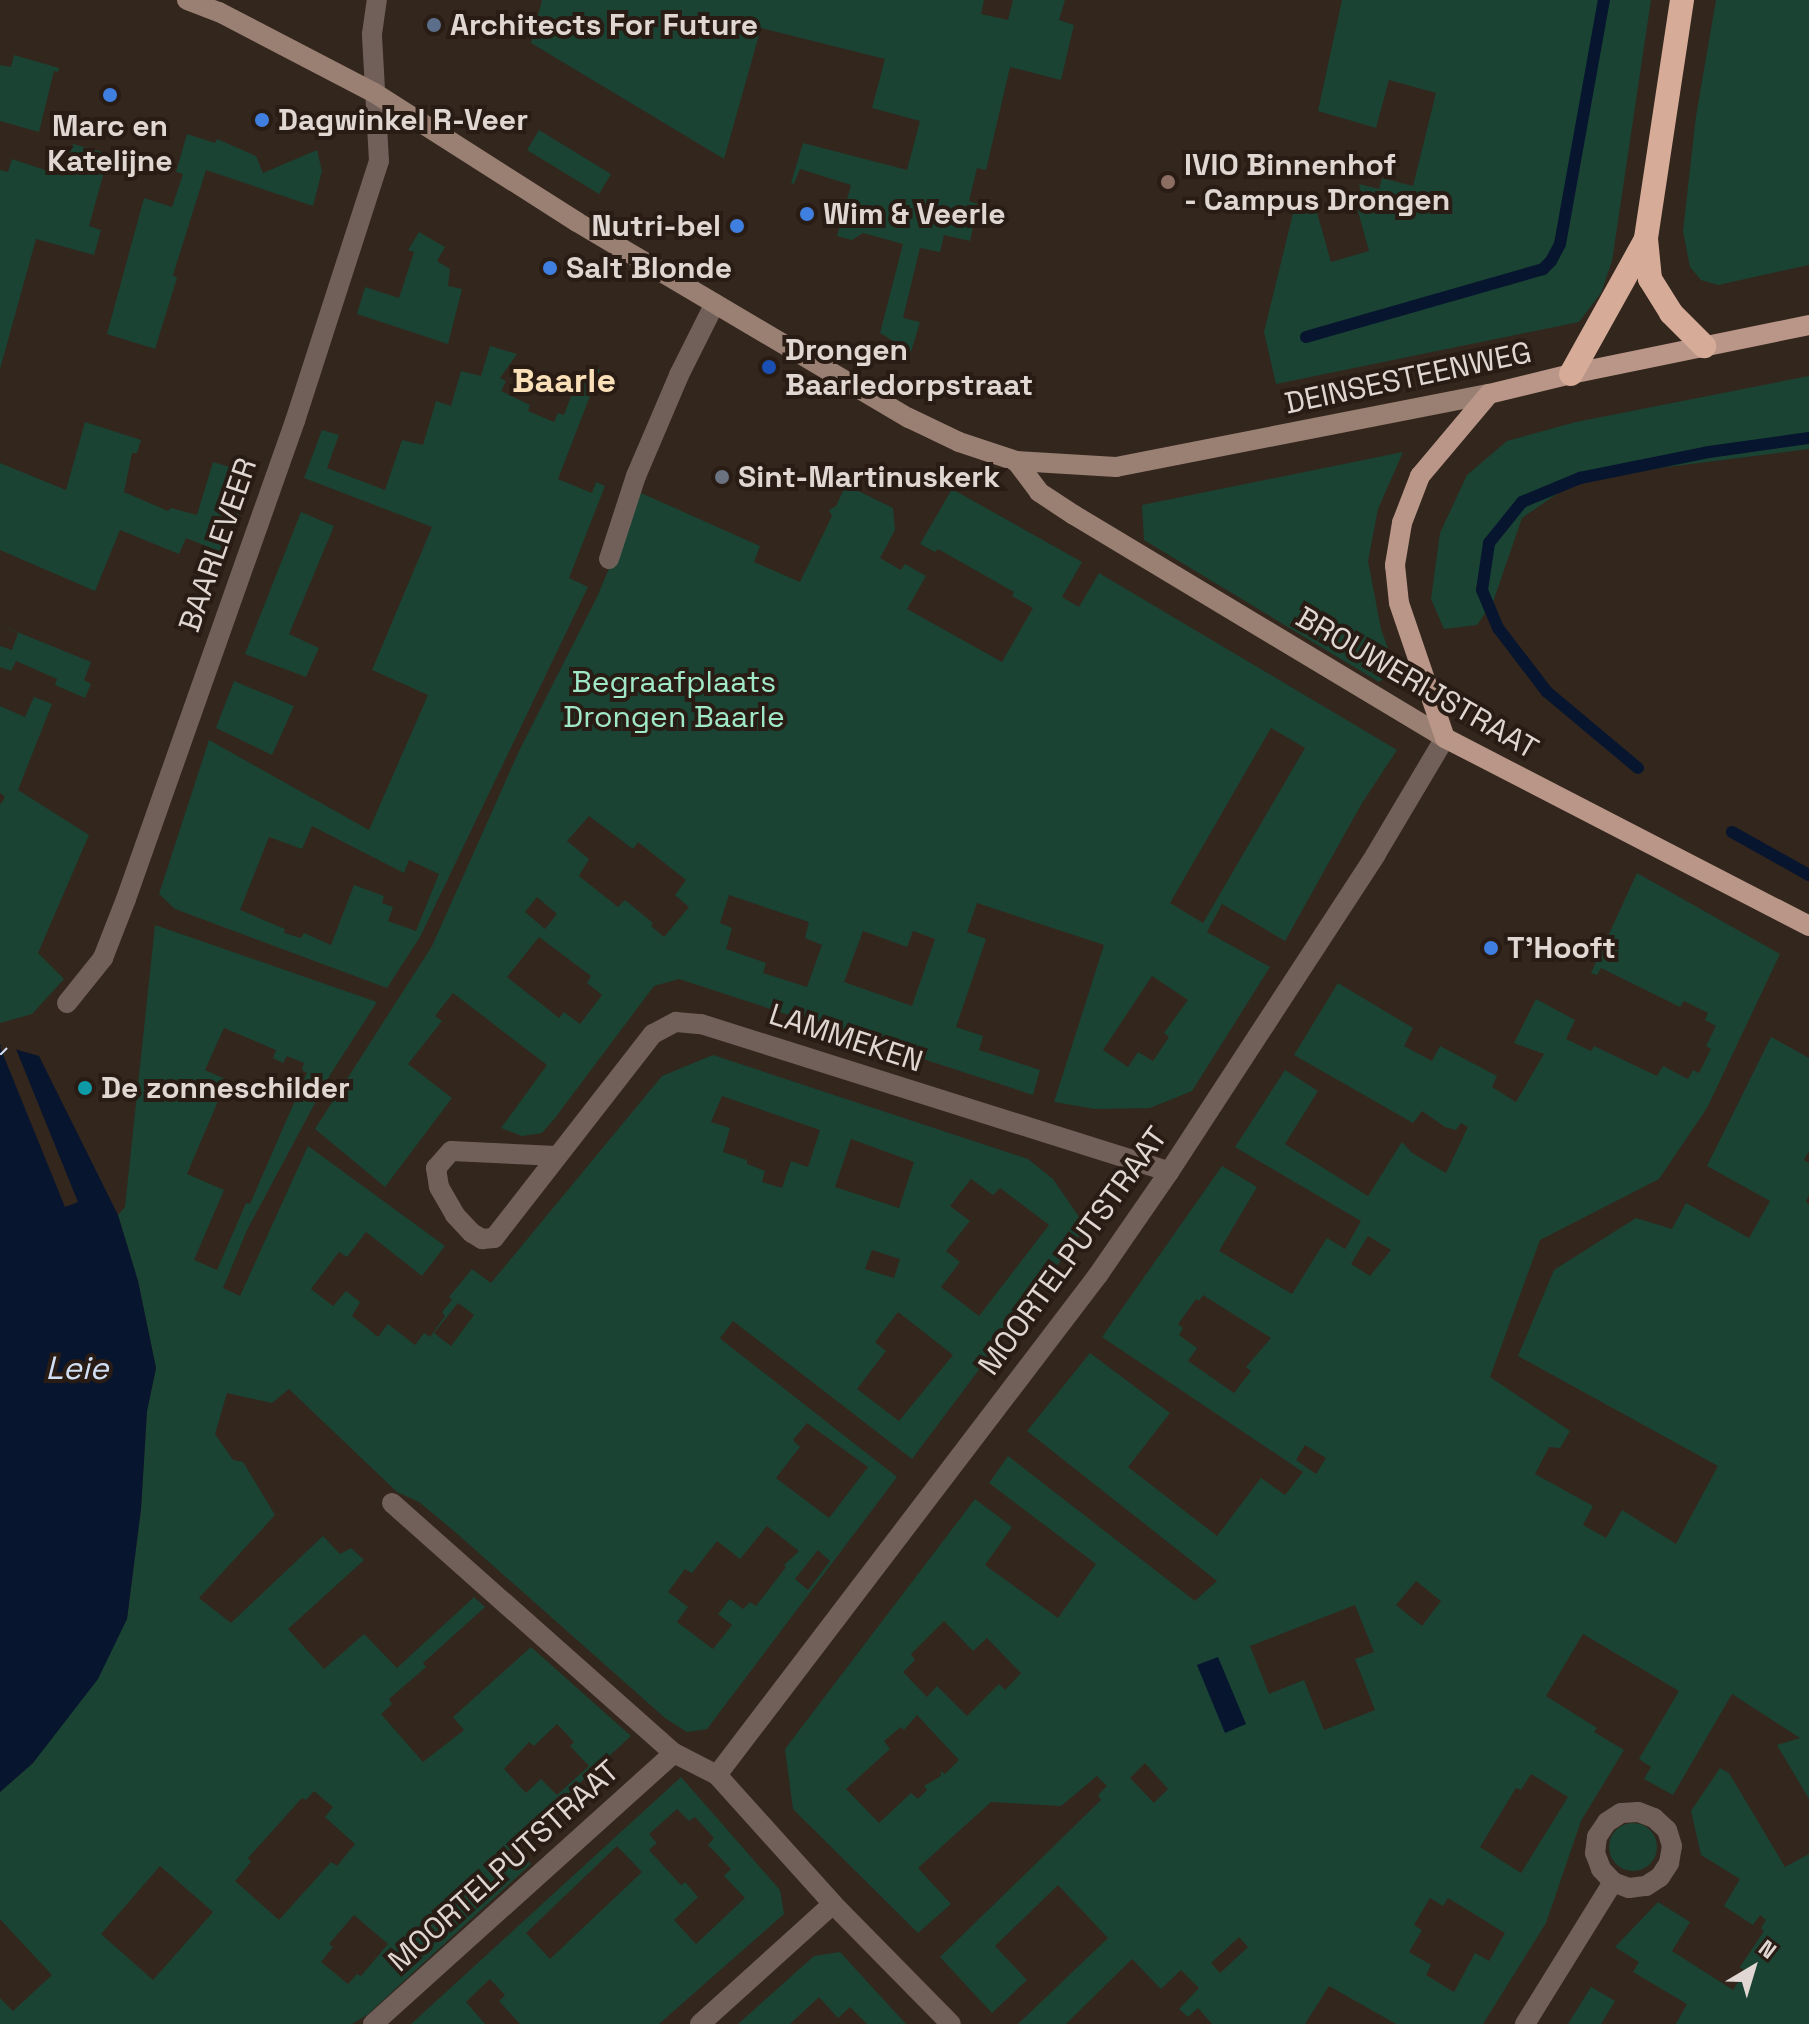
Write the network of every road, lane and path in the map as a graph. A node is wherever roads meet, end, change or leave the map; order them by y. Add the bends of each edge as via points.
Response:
1 (187, 0) edge
2 (377, 0) edge
3 (1682, 0) edge
4 (373, 92) junction
5 (1646, 239) junction
6 (715, 303) junction
7 (1809, 325) edge
8 (1704, 346) junction
9 (1571, 374) junction
10 (1489, 394) junction
11 (1016, 461) junction
12 (609, 559) dead end
13 (1445, 738) junction
14 (1809, 926) edge
15 (67, 1003) dead end
16 (556, 1156) junction
17 (1169, 1172) junction
18 (392, 1503) dead end
19 (674, 1753) junction
20 (717, 1775) junction
21 (1613, 1882) dead end
22 (833, 1904) junction
23 (373, 2024) edge
24 (700, 2024) edge
25 (951, 2024) edge
26 (1525, 2024) edge

1 - 4 main road, DEINSESTEENWEG
2 - 4 street, BAARLEVEER
3 - 5 highway
4 - 6 main road, DEINSESTEENWEG
4 - 15 street, BAARLEVEER via 379,161 295,421 103,958
5 - 8 highway via 1650,279 1671,313
5 - 9 highway
6 - 11 main road, DEINSESTEENWEG via 909,418
6 - 12 street via 648,447
7 - 8 main road, DEINSESTEENWEG
8 - 9 main road, DEINSESTEENWEG
9 - 10 main road, DEINSESTEENWEG
10 - 11 main road, DEINSESTEENWEG via 1116,467
10 - 13 main road via 1420,476 1402,523 1395,565 1399,603
11 - 13 main road, BROUWERIJSTRAAT via 1039,492 1074,515
13 - 14 main road, BROUWERIJSTRAAT
13 - 17 street, MOORTELPUTSTRAAT via 1376,854
16 - 16 street, LAMMEKEN via 489,1240 463,1224 439,1187 436,1168 451,1151
16 - 17 street, LAMMEKEN via 653,1034 676,1022 701,1024
17 - 20 street, MOORTELPUTSTRAAT via 1098,1275
18 - 19 street
19 - 20 street
19 - 23 street, MOORTELPUTSTRAAT
20 - 22 street
21 - 26 street
22 - 24 street
22 - 25 street

